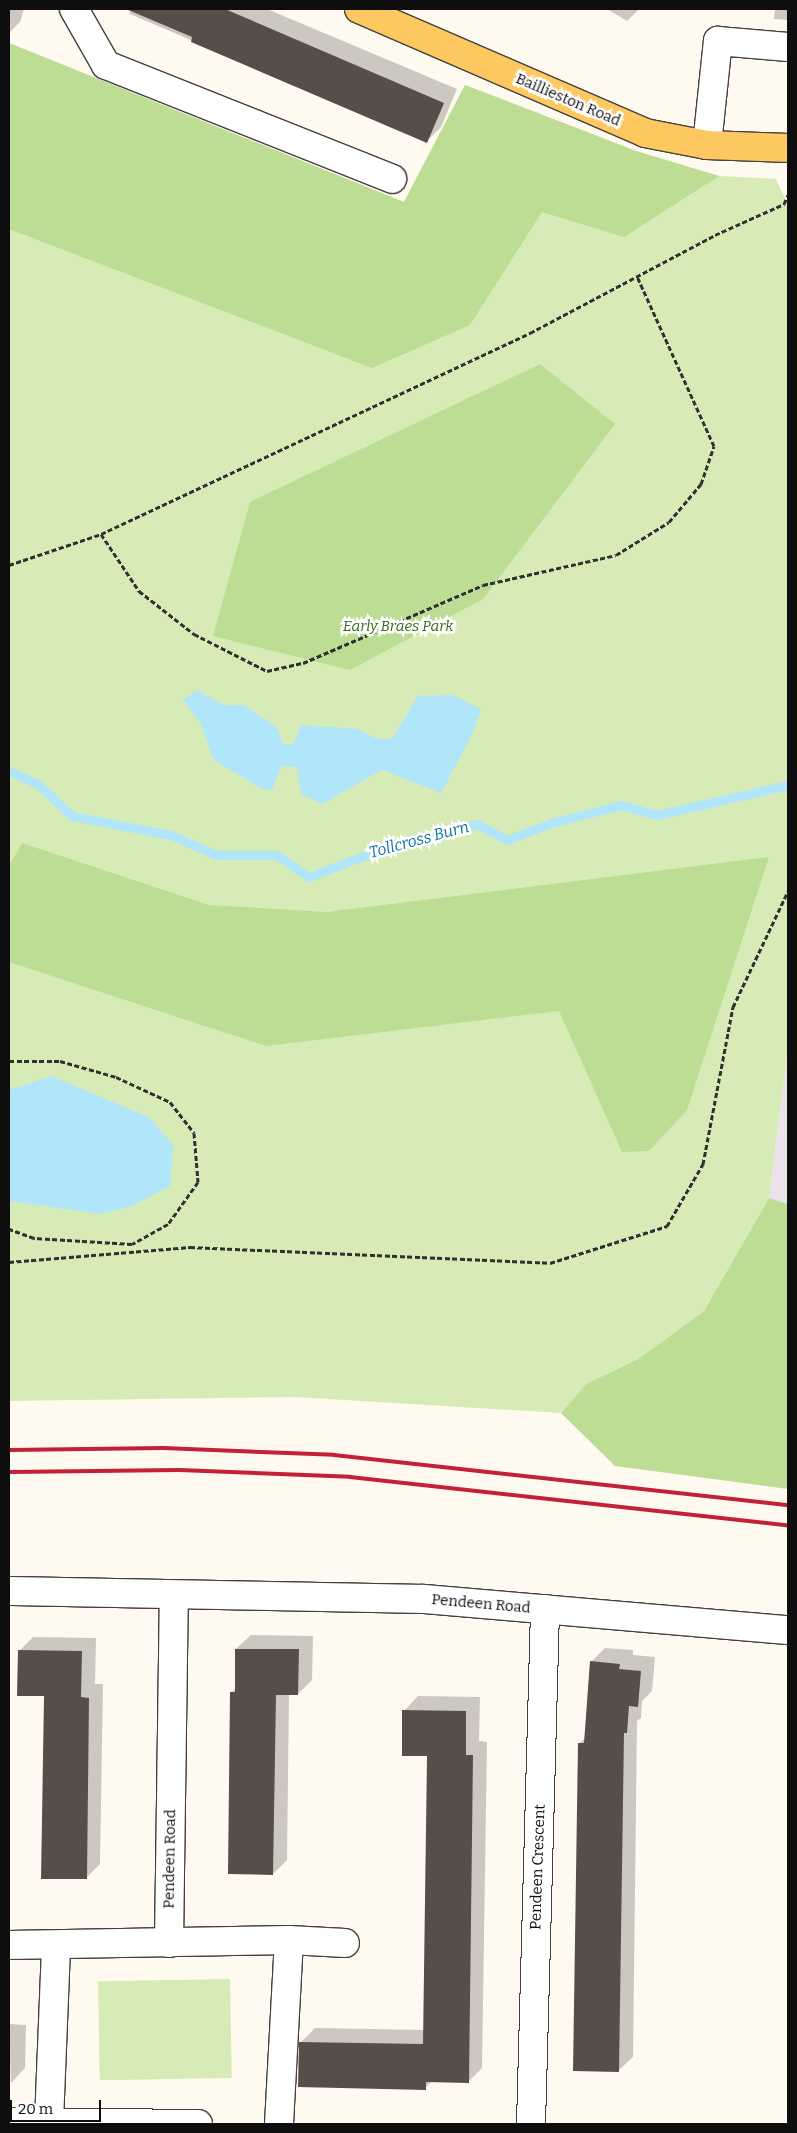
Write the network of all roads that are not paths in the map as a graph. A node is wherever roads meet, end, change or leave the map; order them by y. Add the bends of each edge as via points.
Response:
1 (74, 9) edge
2 (359, 9) edge
3 (788, 47) edge
4 (707, 145) junction
5 (788, 148) edge
6 (392, 179) dead end
7 (9, 1591) edge
8 (174, 1595) junction
9 (545, 1609) junction
10 (788, 1630) edge
11 (289, 1940) junction
12 (169, 1943) junction
13 (346, 1943) dead end
14 (9, 1944) edge
15 (56, 1946) junction
16 (9, 2122) edge
17 (49, 2122) junction
18 (198, 2124) edge
19 (279, 2124) edge
20 (531, 2124) edge

1 - 6 street via 106,65
2 - 4 main road, Baillieston Road via 645,133
3 - 4 street via 718,41
4 - 5 main road, Baillieston Road
7 - 8 street, Pendeen Road
8 - 9 street, Pendeen Road via 424,1599
8 - 12 street, Pendeen Road
9 - 10 street, Pendeen Road
9 - 20 street, Pendeen Crescent
11 - 12 street
11 - 13 street
11 - 19 street
12 - 15 street
14 - 15 street
15 - 17 street
16 - 17 street
17 - 18 street

